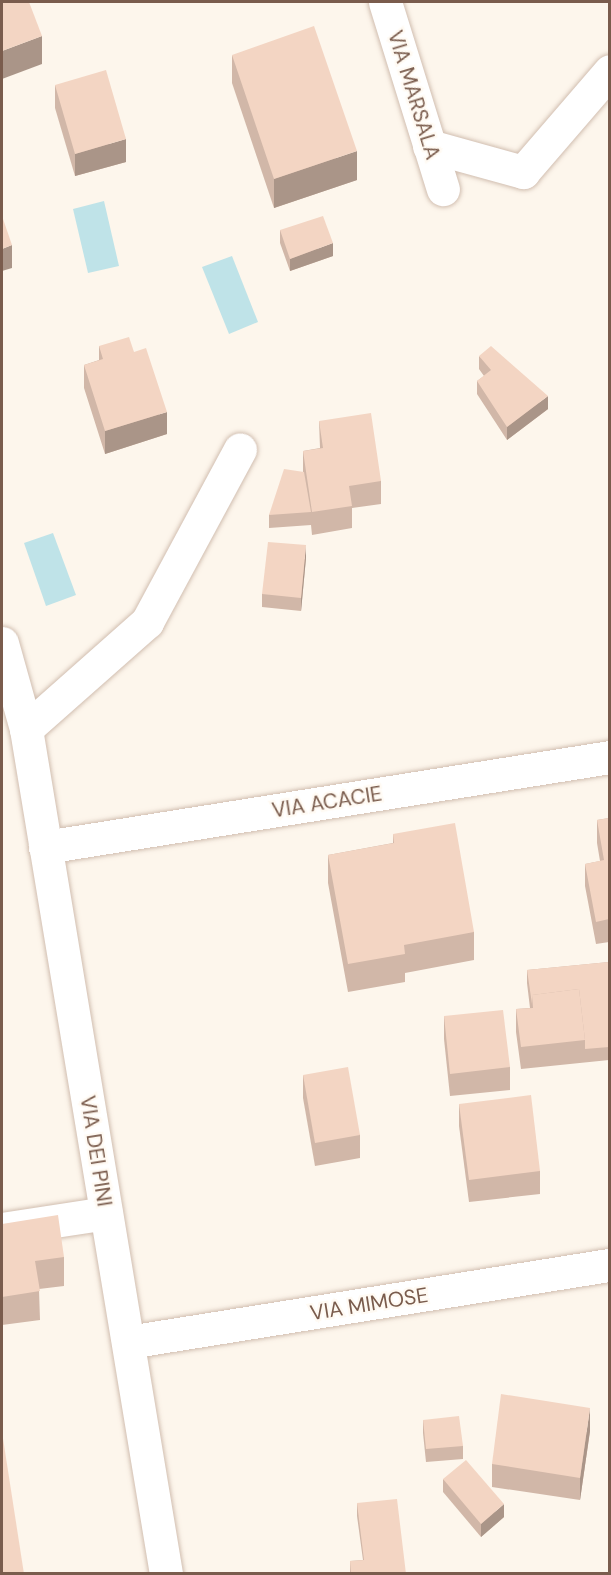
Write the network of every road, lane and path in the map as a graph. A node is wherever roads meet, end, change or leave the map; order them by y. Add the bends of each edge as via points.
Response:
1 (385, 2) edge
2 (609, 71) edge
3 (429, 146) junction
4 (442, 189) dead end
5 (240, 449) dead end
6 (2, 643) edge
7 (26, 729) junction
8 (609, 757) edge
9 (45, 847) junction
10 (106, 1213) junction
11 (2, 1229) edge
12 (609, 1265) edge
13 (128, 1342) junction
14 (166, 1574) edge

1 - 3 street, VIA MARSALA
2 - 3 street via 523,172
3 - 4 street, VIA MARSALA
5 - 7 street via 147,622
6 - 7 street, VIA DEI PINI
7 - 9 street, VIA DEI PINI
8 - 9 street, VIA ACACIE
9 - 10 street, VIA DEI PINI
10 - 11 street
10 - 13 street, VIA DEI PINI
12 - 13 street, VIA MIMOSE
13 - 14 street, VIA DEI PINI

